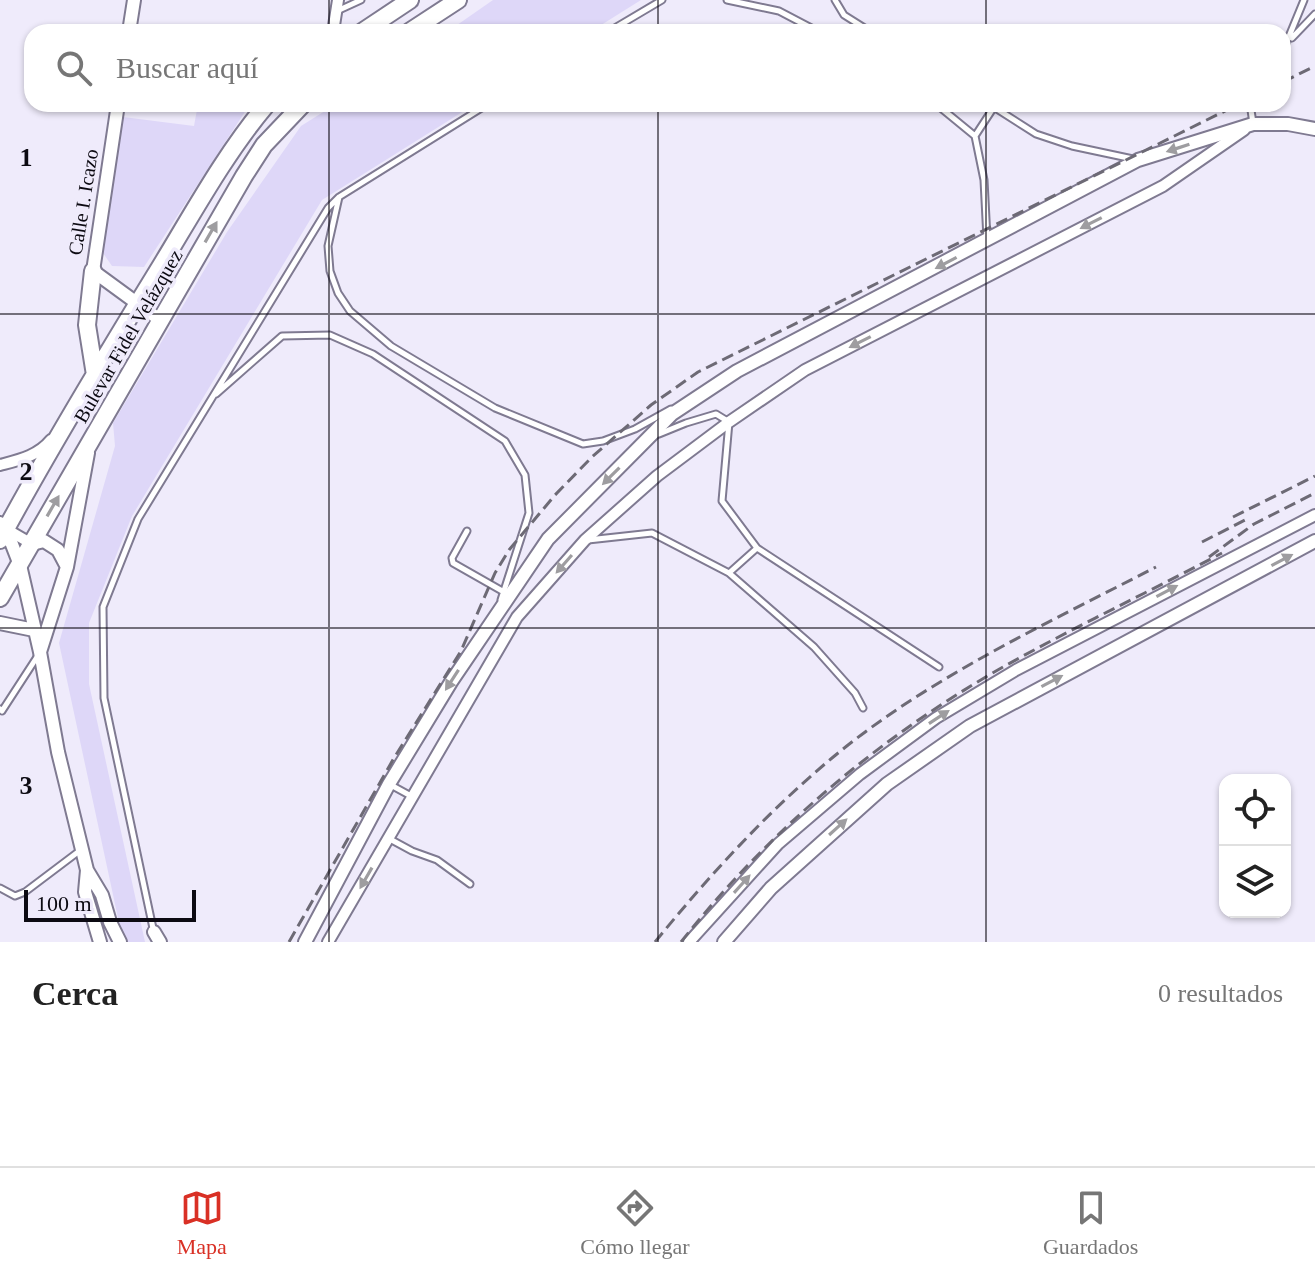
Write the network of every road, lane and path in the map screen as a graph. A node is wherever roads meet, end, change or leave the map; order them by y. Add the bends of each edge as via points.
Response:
1 (134, 0) edge
2 (361, 0) edge
3 (410, 0) edge
4 (458, 0) edge
5 (662, 0) edge
6 (727, 0) edge
7 (775, 0) edge
8 (835, 0) edge
9 (1304, 0) edge
10 (337, 6) edge
11 (779, 11) junction
12 (1315, 14) edge
13 (130, 24) edge
14 (374, 24) edge
15 (421, 24) edge
16 (622, 24) edge
17 (804, 24) edge
18 (858, 24) edge
19 (1291, 36) edge
20 (1291, 39) edge
21 (117, 112) edge
22 (260, 112) edge
23 (294, 112) edge
24 (475, 112) edge
25 (946, 112) edge
26 (988, 112) edge
27 (1003, 112) edge
28 (1251, 112) edge
29 (1253, 124) junction
30 (1315, 129) edge
31 (975, 136) junction
32 (1138, 160) junction
33 (339, 197) junction
34 (987, 241) junction
35 (93, 271) junction
36 (137, 305) junction
37 (160, 320) junction
38 (95, 375) junction
39 (711, 387) junction
40 (210, 400) junction
41 (72, 414) junction
42 (729, 422) junction
43 (648, 438) junction
44 (90, 441) junction
45 (0, 465) edge
46 (1315, 515) edge
47 (467, 531) dead end
48 (1, 532) edge
49 (585, 540) junction
50 (1315, 541) edge
51 (32, 544) junction
52 (757, 548) junction
53 (20, 565) junction
54 (67, 567) junction
55 (729, 573) junction
56 (504, 592) junction
57 (0, 598) edge
58 (496, 615) junction
59 (0, 623) edge
60 (34, 630) junction
61 (40, 652) junction
62 (939, 667) dead end
63 (863, 708) dead end
64 (0, 709) edge
65 (389, 784) junction
66 (412, 797) junction
67 (388, 838) junction
68 (82, 848) junction
69 (87, 870) junction
70 (470, 884) dead end
71 (0, 888) edge
72 (157, 939) edge
73 (100, 942) edge
74 (120, 942) edge
75 (305, 942) edge
76 (328, 942) edge
77 (689, 942) edge
78 (724, 942) edge

1 - 13 street
2 - 10 lane
3 - 14 main road
4 - 15 main road
5 - 16 lane
6 - 11 lane
7 - 11 lane
8 - 18 lane
9 - 19 lane
11 - 17 lane
12 - 20 lane
21 - 35 street, Calle I. Icazo
22 - 36 main road, Bulevar Fidel Velázquez
37 -> 23 main road, Bulevar Fidel Velázquez via 244,176
24 - 33 lane
25 - 31 lane
26 - 31 lane
27 - 32 lane via 1036,134
28 - 29 lane
29 - 30 street
29 -> 32 street
29 -> 42 street via 1163,186 805,370
31 - 34 lane
32 - 34 street
33 - 39 lane via 328,246 330,271 350,311 391,346 495,408 583,444 635,429
33 - 40 lane
34 -> 39 street
35 - 36 street, Calle I. Icazo
35 - 38 main road via 87,325
36 - 37 street, Calle I. Icazo
36 - 38 main road, Bulevar Fidel Velázquez
37 - 44 main road, Bulevar Fidel Velázquez
38 - 41 main road, Bulevar Fidel Velázquez
39 - 43 street
40 - 56 lane via 282,336 330,335 373,354 505,441 516,458 525,475 529,513
40 - 72 lane via 138,519 103,607 104,698
41 - 45 street via 43,449
41 - 48 main road, Bulevar Fidel Velázquez
42 - 43 lane via 716,414
42 - 49 street
42 - 52 lane via 722,501
43 -> 58 street via 548,539
51 -> 44 main road, Bulevar Fidel Velázquez
44 - 54 street
77 -> 46 street via 778,844 936,718 1016,670
47 - 56 lane via 453,563
48 - 51 street
48 - 53 street
49 - 55 lane via 652,533
49 -> 66 street via 517,617
78 -> 50 street via 771,888 887,784 970,726
51 - 53 main road, Bulevar Fidel Velázquez
51 - 54 street via 44,541 58,550
52 - 55 lane
52 - 62 lane
53 - 57 main road, Bulevar Fidel Velázquez
53 - 60 street
54 - 61 street
55 - 63 lane via 814,647
56 - 58 lane
58 -> 65 street
59 - 60 street
60 - 61 street
61 - 64 lane
61 - 68 street
65 - 66 lane
65 - 75 street
66 - 67 street
67 - 70 lane via 437,860
67 -> 76 street
68 - 69 street
68 - 71 lane via 25,892 15,896
69 - 73 street via 85,892
69 - 74 street

